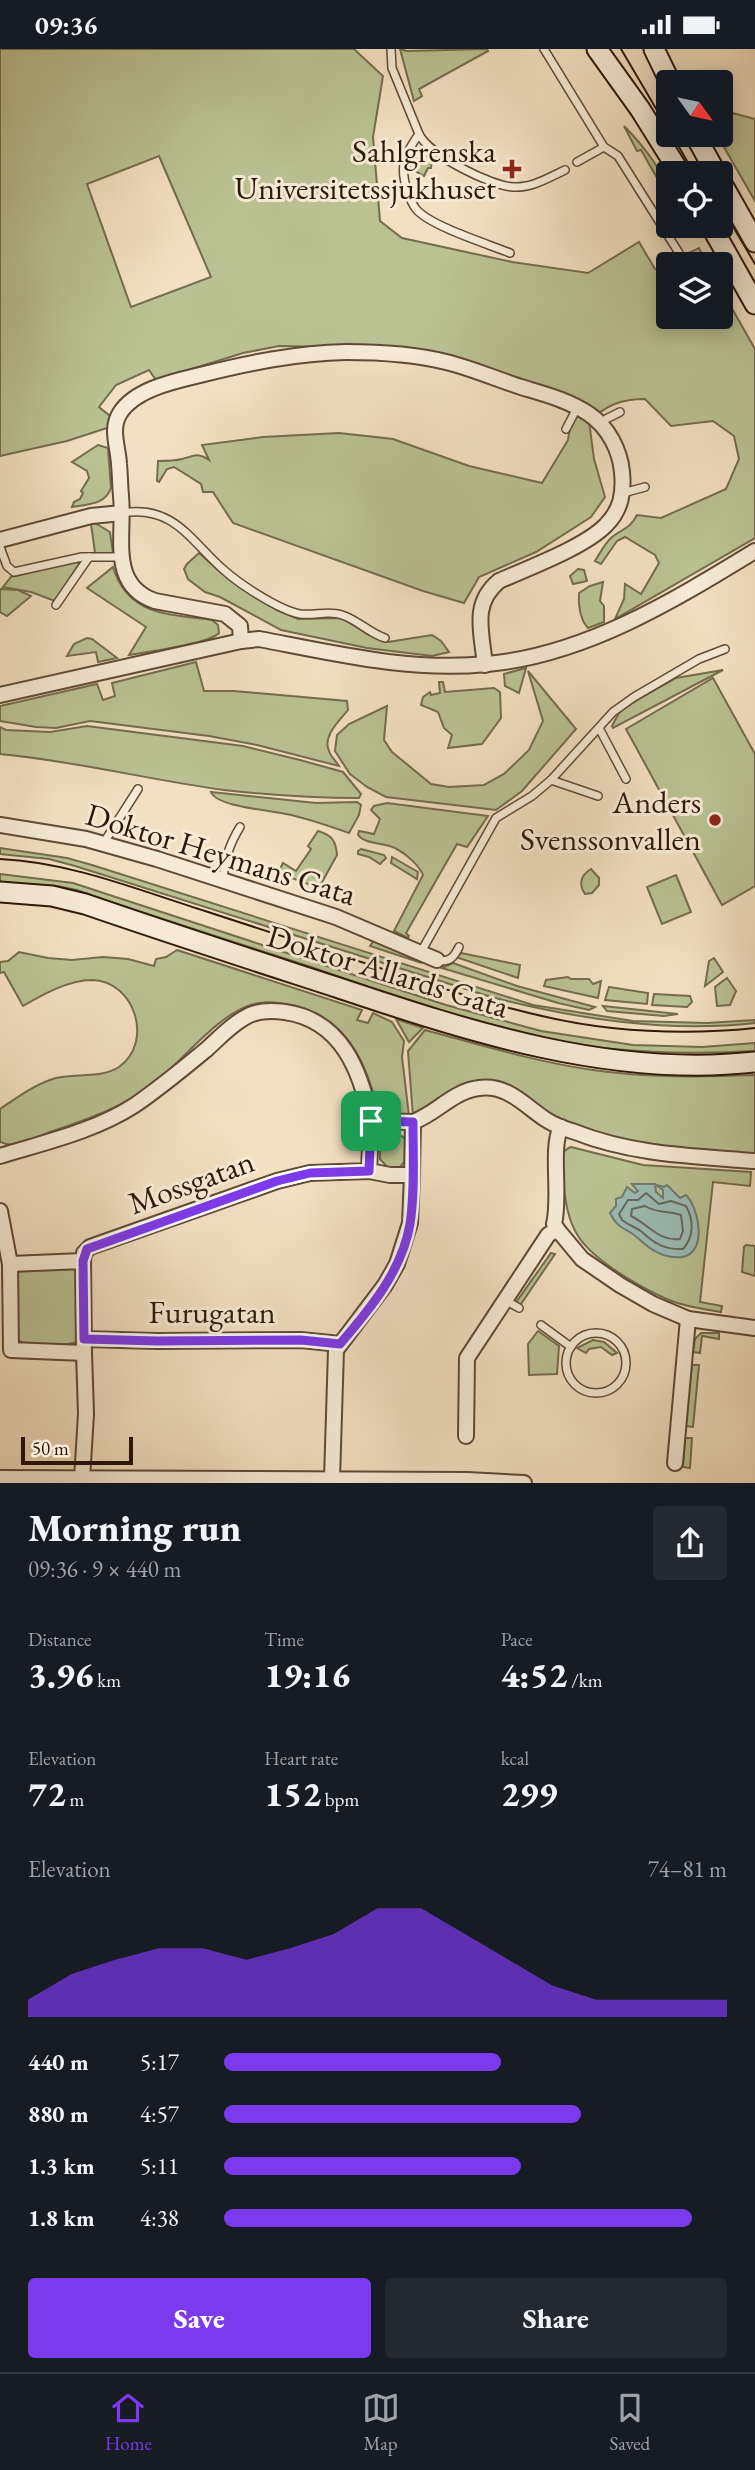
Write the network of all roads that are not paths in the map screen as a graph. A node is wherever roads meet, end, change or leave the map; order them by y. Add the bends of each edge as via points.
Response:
1 (391, 49) edge
2 (544, 49) edge
3 (597, 49) edge
4 (654, 49) edge
5 (664, 70) edge
6 (419, 134) junction
7 (604, 146) junction
8 (672, 161) edge
9 (577, 162) dead end
10 (565, 170) dead end
11 (733, 203) edge
12 (718, 238) edge
13 (755, 242) edge
14 (678, 252) edge
15 (510, 253) dead end
16 (755, 304) edge
17 (577, 408) junction
18 (620, 412) dead end
19 (601, 425) junction
20 (566, 429) dead end
21 (645, 487) dead end
22 (623, 493) junction
23 (122, 513) junction
24 (0, 540) edge
25 (0, 547) edge
26 (755, 551) edge
27 (89, 557) junction
28 (122, 557) junction
29 (57, 605) dead end
30 (385, 638) dead end
31 (241, 641) junction
32 (725, 649) dead end
33 (485, 665) junction
34 (0, 695) edge
35 (598, 728) junction
36 (625, 779) dead end
37 (551, 780) junction
38 (138, 789) dead end
39 (598, 796) dead end
40 (0, 825) edge
41 (240, 827) dead end
42 (103, 844) junction
43 (223, 880) junction
44 (4, 893) edge
45 (459, 947) dead end
46 (421, 953) junction
47 (438, 960) joint
48 (755, 1062) edge
49 (371, 1121) junction
50 (413, 1122) junction
51 (561, 1127) junction
52 (0, 1156) edge
53 (755, 1161) edge
54 (369, 1171) junction
55 (412, 1175) junction
56 (0, 1211) edge
57 (556, 1229) junction
58 (83, 1261) junction
59 (10, 1264) junction
60 (505, 1300) junction
61 (519, 1308) dead end
62 (688, 1319) junction
63 (541, 1325) dead end
64 (755, 1328) edge
65 (340, 1344) junction
66 (84, 1346) junction
67 (571, 1346) junction
68 (466, 1436) dead end
69 (674, 1463) dead end
70 (0, 1478) edge
71 (82, 1479) junction
72 (332, 1479) junction
73 (524, 1483) edge

1 - 6 lane via 392,68
2 - 7 lane
3 - 8 street
4 - 5 street
6 - 10 lane via 444,159 499,185 536,184
6 - 15 lane via 402,175 417,211
7 - 9 lane
7 - 14 lane via 618,156
11 - 13 street
12 - 16 street
17 - 19 street
17 - 20 lane
17 - 23 street via 446,362 346,352 277,358 187,379 154,390 122,409 115,425
18 - 19 lane
19 - 22 street via 619,456
21 - 22 lane
22 - 33 street via 611,519 593,535 488,590 480,610
23 - 24 street via 90,516
23 - 28 street
23 - 30 lane via 148,511 164,517 227,573 289,611 338,614
25 - 27 lane via 13,572
26 - 33 street via 619,628 574,645
27 - 28 lane
27 - 29 lane
28 - 31 street via 126,580 145,598 225,614 240,626
31 - 33 street via 259,639 407,664
31 - 34 street
32 - 35 lane via 634,697
35 - 36 lane
35 - 37 lane
37 - 39 lane
37 - 46 lane via 496,818
38 - 42 lane
40 - 42 street, Doktor Heymans Gata
41 - 43 lane via 230,843
42 - 43 street, Doktor Heymans Gata
43 - 46 street, Doktor Heymans Gata via 336,917
44 - 48 street, Doktor Allards Gata via 78,902 531,1046 641,1062
45 - 47 lane via 450,960
46 - 47 street, Doktor Heymans Gata
49 - 50 street
49 - 52 street via 351,1059 334,1035 303,1016 263,1011 244,1017 115,1117
49 - 54 street
50 - 51 street via 480,1087 518,1098
50 - 55 street
51 - 53 street via 617,1146
51 - 57 street via 556,1140
54 - 55 street, Mossgatan
54 - 58 street, Mossgatan via 310,1173 277,1181 90,1248
55 - 65 street via 410,1223 397,1264
56 - 59 street
57 - 60 street
57 - 62 street via 599,1272
58 - 59 street
58 - 66 street
59 - 66 street, Furugatan via 11,1350
60 - 61 lane
60 - 68 street via 467,1358
62 - 64 street
62 - 69 street
63 - 67 lane
65 - 66 street, Furugatan via 157,1341
65 - 72 street via 335,1355
66 - 71 street
67 - 67 lane via 567,1371 577,1386 600,1393 621,1380 626,1362 615,1340 592,1333
70 - 71 street
71 - 72 street
72 - 73 street

